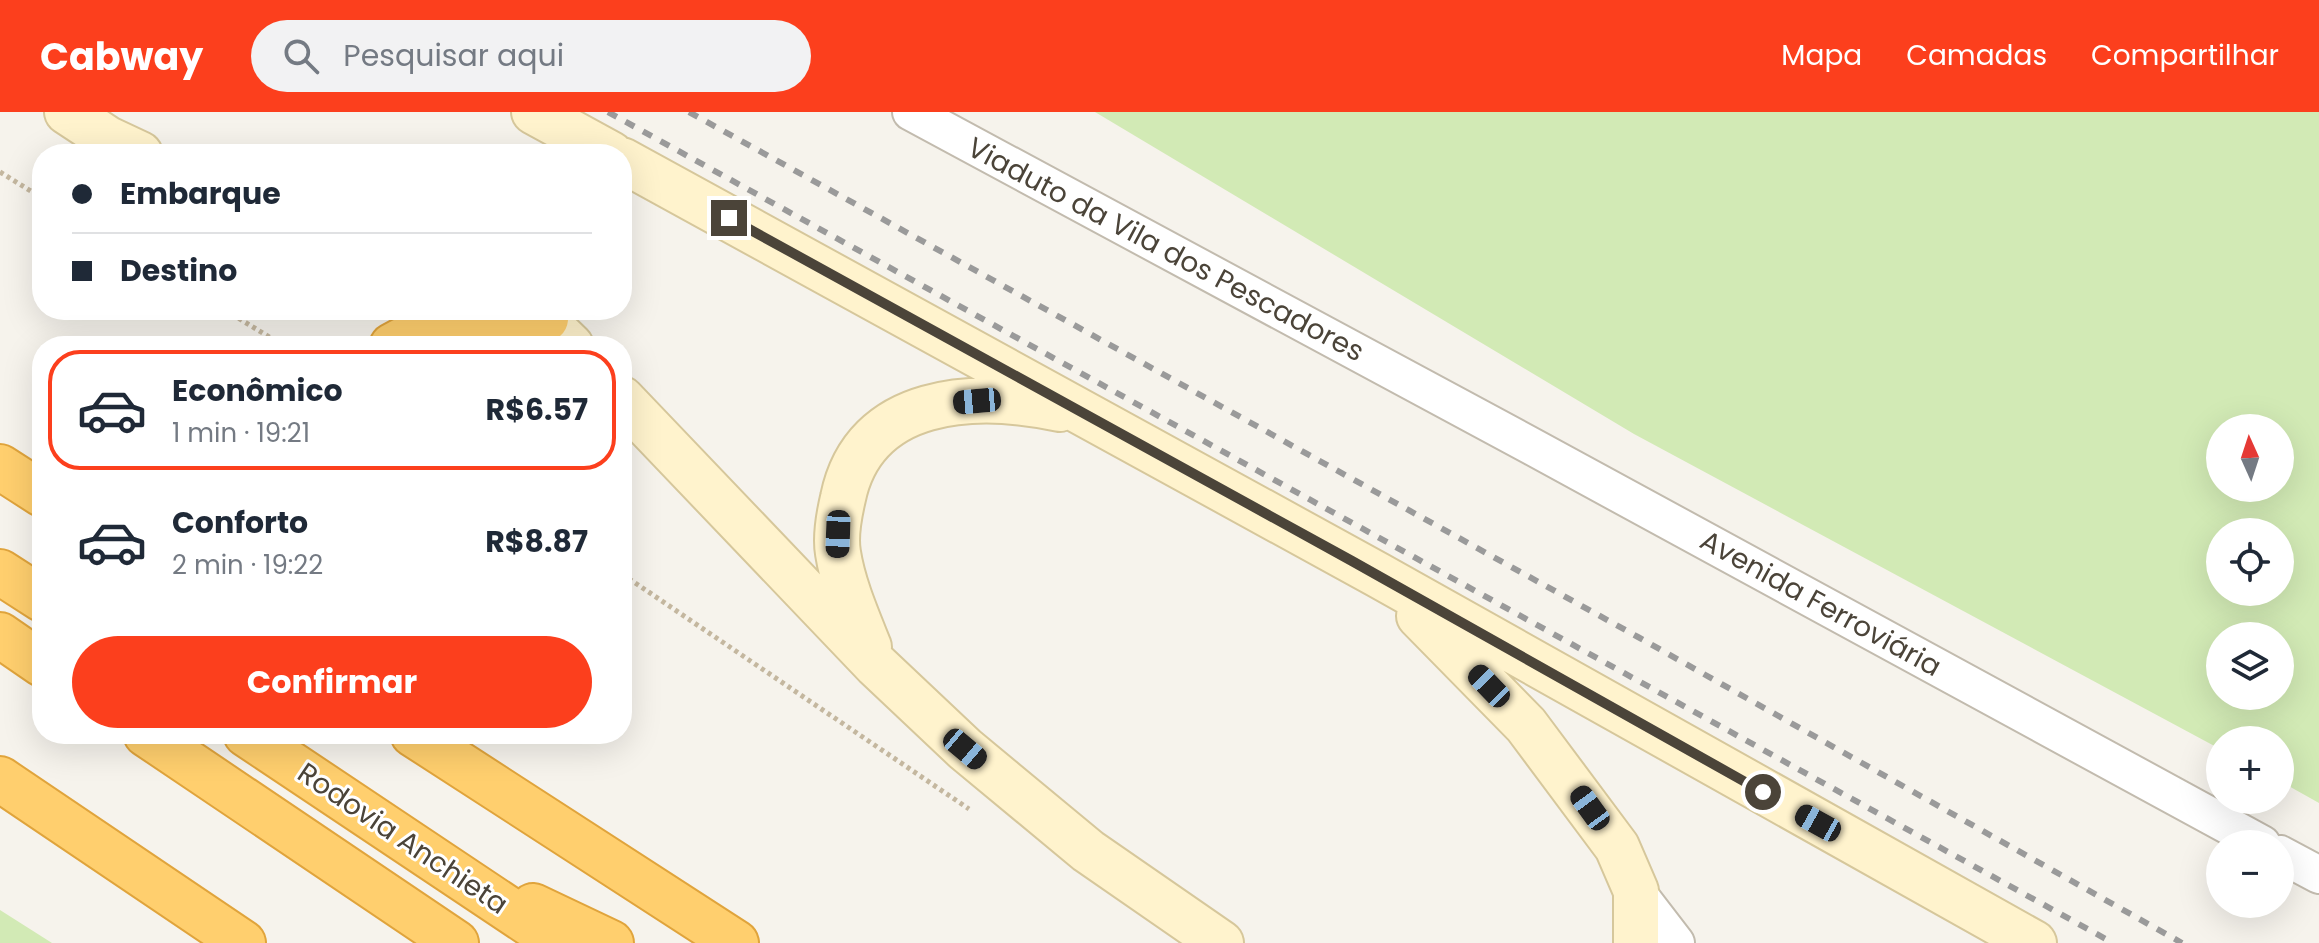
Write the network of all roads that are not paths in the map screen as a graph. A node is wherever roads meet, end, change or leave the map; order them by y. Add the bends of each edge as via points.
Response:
1 (67, 112) edge
2 (534, 112) edge
3 (911, 112) edge
4 (119, 144) edge
5 (593, 144) edge
6 (632, 165) edge
7 (451, 320) edge
8 (520, 320) edge
9 (550, 325) edge
10 (411, 336) edge
11 (1379, 364) joint
12 (632, 409) edge
13 (1089, 416) junction
14 (0, 467) edge
15 (32, 488) edge
16 (0, 572) edge
17 (1378, 575) junction
18 (32, 593) edge
19 (0, 635) edge
20 (32, 657) edge
21 (876, 665) junction
22 (161, 744) edge
23 (261, 744) edge
24 (428, 744) edge
25 (456, 744) edge
26 (0, 779) edge
27 (552, 824) junction
28 (2236, 830) edge
29 (2294, 862) edge
30 (443, 864) junction
31 (2319, 875) edge
32 (1636, 891) junction
33 (243, 943) edge
34 (456, 943) edge
35 (559, 943) edge
36 (611, 943) edge
37 (736, 943) edge
38 (1221, 943) edge
39 (1636, 943) edge
40 (1676, 943) edge
41 (2034, 943) edge

1 - 4 main road
2 - 5 main road
3 - 11 street, Viaduto da Vila dos Pescadores
6 - 13 main road
7 - 10 highway
8 - 9 highway
11 - 28 street, Avenida Ferroviária
12 - 21 main road
13 - 17 main road
13 - 21 main road via 977,401 940,404 878,432 846,482 837,552
14 - 15 highway
16 - 18 highway
17 - 32 main road via 1526,725 1617,847
17 - 41 main road
19 - 20 highway
21 - 38 main road via 965,749 1088,851
22 - 34 highway, Rodovia Anchieta
23 - 30 highway, Rodovia Anchieta
24 - 27 highway
25 - 27 highway
26 - 33 highway
27 - 37 highway
29 - 31 street
30 - 35 highway, Rodovia Anchieta
30 - 36 highway
32 - 39 main road
32 - 40 street

